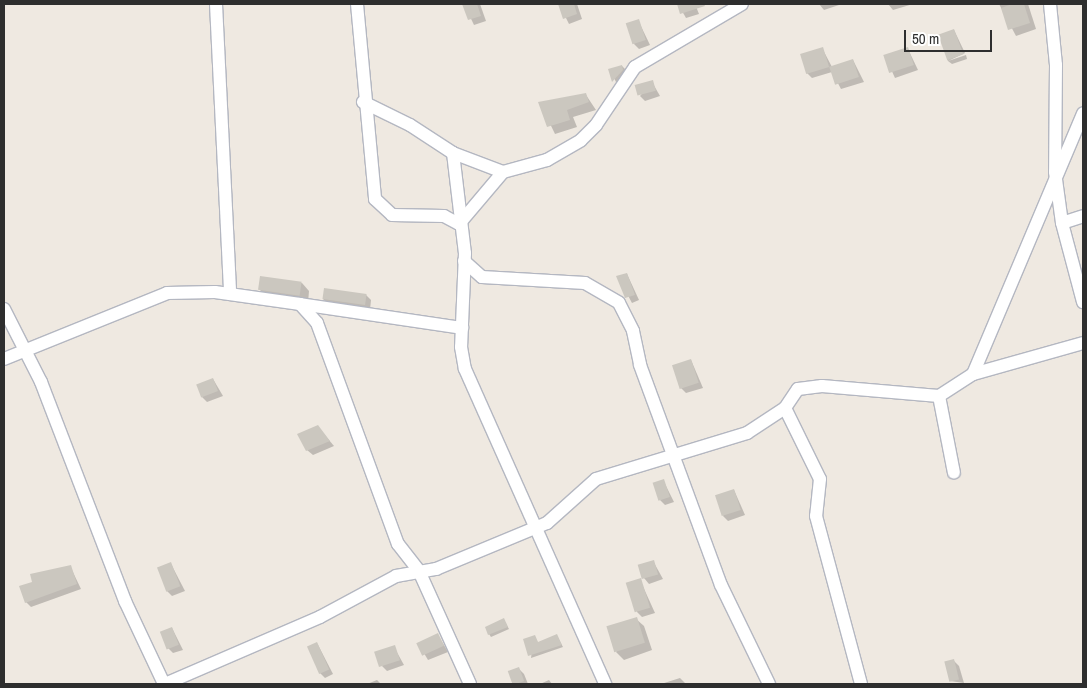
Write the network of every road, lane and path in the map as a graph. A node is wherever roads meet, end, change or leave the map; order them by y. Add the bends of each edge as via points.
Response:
1 (216, 4) edge
2 (357, 4) edge
3 (742, 4) edge
4 (1050, 4) edge
5 (363, 102) junction
6 (1083, 113) edge
7 (453, 154) junction
8 (503, 172) junction
9 (1056, 172) junction
10 (1083, 216) edge
11 (1062, 223) junction
12 (459, 224) junction
13 (464, 260) junction
14 (482, 277) junction
15 (463, 291) junction
16 (230, 294) junction
17 (1083, 302) edge
18 (300, 304) junction
19 (4, 309) edge
20 (462, 328) junction
21 (1083, 343) edge
22 (24, 352) junction
23 (4, 359) edge
24 (973, 374) junction
25 (939, 396) junction
26 (785, 408) junction
27 (675, 457) junction
28 (954, 473) dead end
29 (538, 527) junction
30 (419, 571) junction
31 (165, 684) edge
32 (470, 684) edge
33 (605, 684) edge
34 (769, 684) edge
35 (861, 684) edge

1 - 16 street
2 - 5 street
3 - 8 street via 635,67 596,125 581,140 547,160
4 - 9 street via 1056,65
5 - 7 street via 410,125
5 - 12 street via 371,188 378,205 392,215 444,216
6 - 9 street
7 - 8 street
7 - 12 street via 460,191
8 - 12 street
9 - 11 street
9 - 24 street via 984,356
10 - 11 street
11 - 17 street
12 - 13 street
13 - 14 street
13 - 15 street
14 - 15 street
14 - 27 street via 585,283 619,303 633,331 640,365
15 - 20 street
16 - 18 street
16 - 22 street via 167,293
18 - 20 street
18 - 30 street via 317,323 398,544
19 - 22 street
20 - 29 street via 465,369
21 - 24 street
22 - 23 street
22 - 31 street via 41,382 125,600
24 - 25 street
25 - 26 street via 807,387 798,389
25 - 28 street
26 - 27 street via 747,433
26 - 35 street via 820,479 816,516
27 - 29 street via 596,479
27 - 34 street via 721,585
29 - 30 street via 436,569
29 - 33 street
30 - 31 street via 396,576 320,617
30 - 32 street

